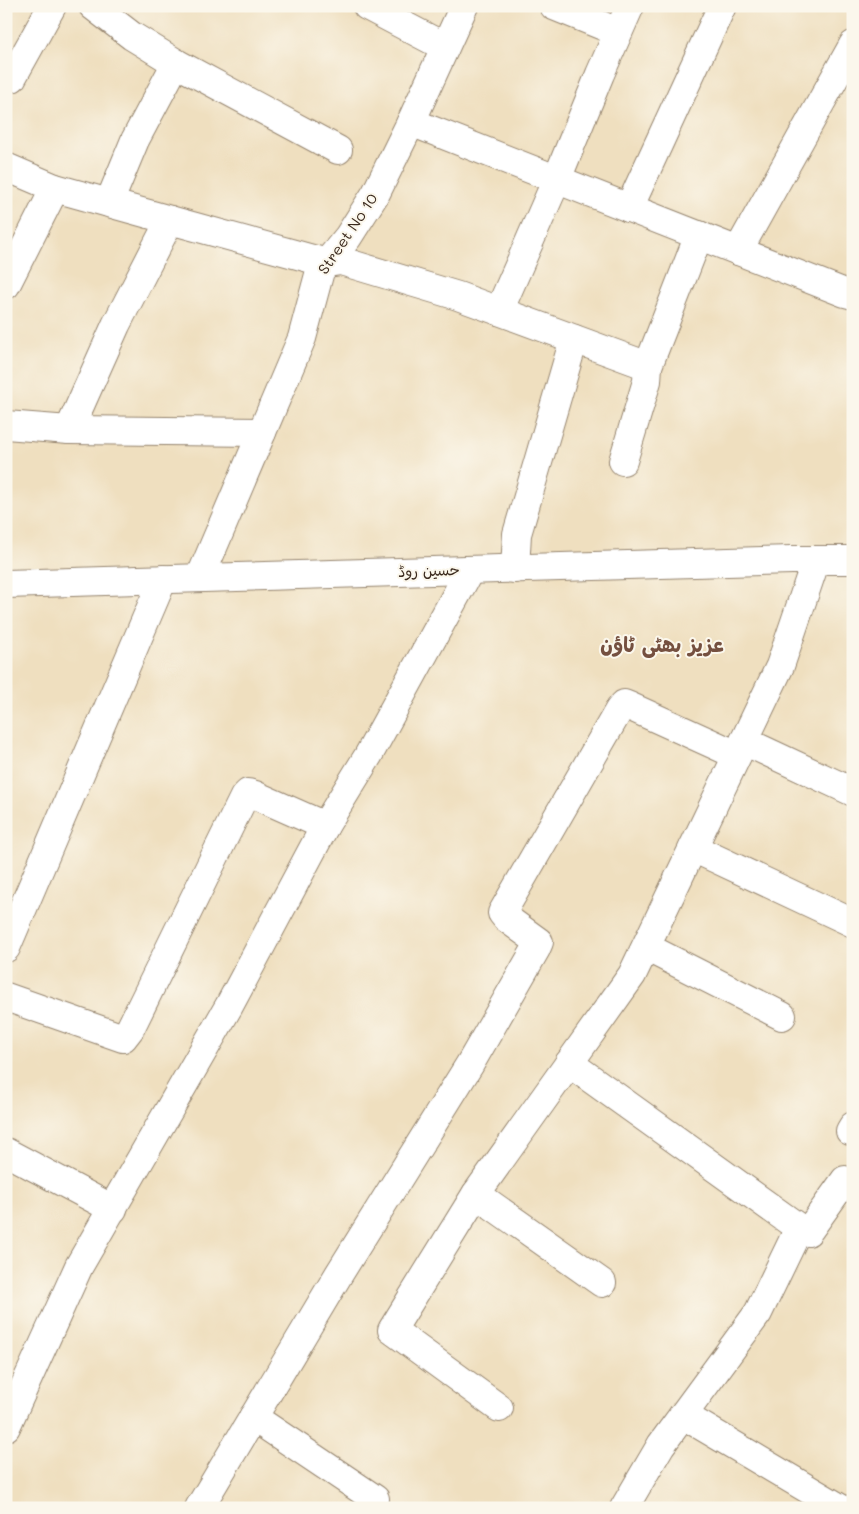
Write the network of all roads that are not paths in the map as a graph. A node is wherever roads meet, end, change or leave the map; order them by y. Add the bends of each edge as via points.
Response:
1 (52, 6) edge
2 (93, 6) edge
3 (367, 6) edge
4 (464, 6) edge
5 (554, 6) edge
6 (630, 6) edge
7 (722, 6) edge
8 (618, 32) junction
9 (853, 45) edge
10 (446, 47) junction
11 (176, 63) junction
12 (6, 75) edge
13 (411, 122) junction
14 (338, 150) dead end
15 (6, 167) edge
16 (557, 180) junction
17 (55, 188) junction
18 (109, 203) junction
19 (630, 208) junction
20 (170, 220) junction
21 (699, 236) junction
22 (738, 251) junction
23 (327, 263) junction
24 (6, 285) edge
25 (853, 295) edge
26 (499, 311) junction
27 (574, 338) junction
28 (648, 366) junction
29 (6, 425) edge
30 (69, 430) junction
31 (262, 432) junction
32 (623, 461) dead end
33 (816, 560) junction
34 (853, 560) edge
35 (515, 569) junction
36 (470, 570) junction
37 (200, 578) junction
38 (163, 579) junction
39 (6, 584) edge
40 (740, 748) junction
41 (853, 792) edge
42 (325, 826) junction
43 (693, 848) junction
44 (853, 924) edge
45 (646, 946) junction
46 (6, 948) edge
47 (6, 997) edge
48 (782, 1016) dead end
49 (569, 1063) junction
50 (6, 1152) edge
51 (853, 1184) edge
52 (476, 1194) junction
53 (112, 1209) junction
54 (798, 1228) junction
55 (602, 1283) dead end
56 (499, 1408) dead end
57 (683, 1415) junction
58 (253, 1417) junction
59 (6, 1427) edge
60 (375, 1499) dead end
61 (199, 1508) edge
62 (624, 1508) edge
63 (840, 1508) edge

1 - 12 street via 12,78
2 - 11 street via 132,36
3 - 10 street
4 - 10 street, Street No 10
5 - 8 street
6 - 8 street
7 - 19 street
8 - 16 street
9 - 22 street
10 - 13 street, Street No 10
11 - 14 street
11 - 18 street via 136,140
13 - 16 street
13 - 23 street, Street No 10 via 376,193
15 - 17 street
16 - 19 street
16 - 26 street
17 - 18 street
17 - 24 street
18 - 20 street
19 - 21 street
20 - 23 street
20 - 30 street via 116,325
21 - 22 street
21 - 28 street
22 - 25 street
23 - 26 street via 341,261
23 - 31 street, Street No 10 via 320,271 302,338
26 - 27 street
27 - 28 street
27 - 35 street via 517,534
28 - 32 street via 647,381
29 - 30 street
30 - 31 street
31 - 37 street, Street No 10
33 - 34 street, حسین روڈ
33 - 35 street, حسین روڈ
33 - 40 street via 780,666
35 - 36 street, حسین روڈ
36 - 37 street, حسین روڈ
36 - 42 street via 368,756
37 - 38 street, حسین روڈ
38 - 39 street, حسین روڈ
38 - 46 street
40 - 41 street
40 - 43 street
40 - 58 street via 624,704 619,710 502,913 538,942 536,949 470,1064
42 - 47 street via 255,795 248,793 244,797 123,1038
42 - 53 street via 229,1006
43 - 44 street
43 - 45 street
45 - 48 street
45 - 49 street via 632,975
49 - 52 street
49 - 54 street
50 - 53 street
51 - 54 street via 845,1180 808,1232
52 - 55 street
52 - 56 street via 392,1330
53 - 59 street via 79,1266
54 - 57 street via 758,1313
57 - 62 street
57 - 63 street
58 - 60 street
58 - 61 street

